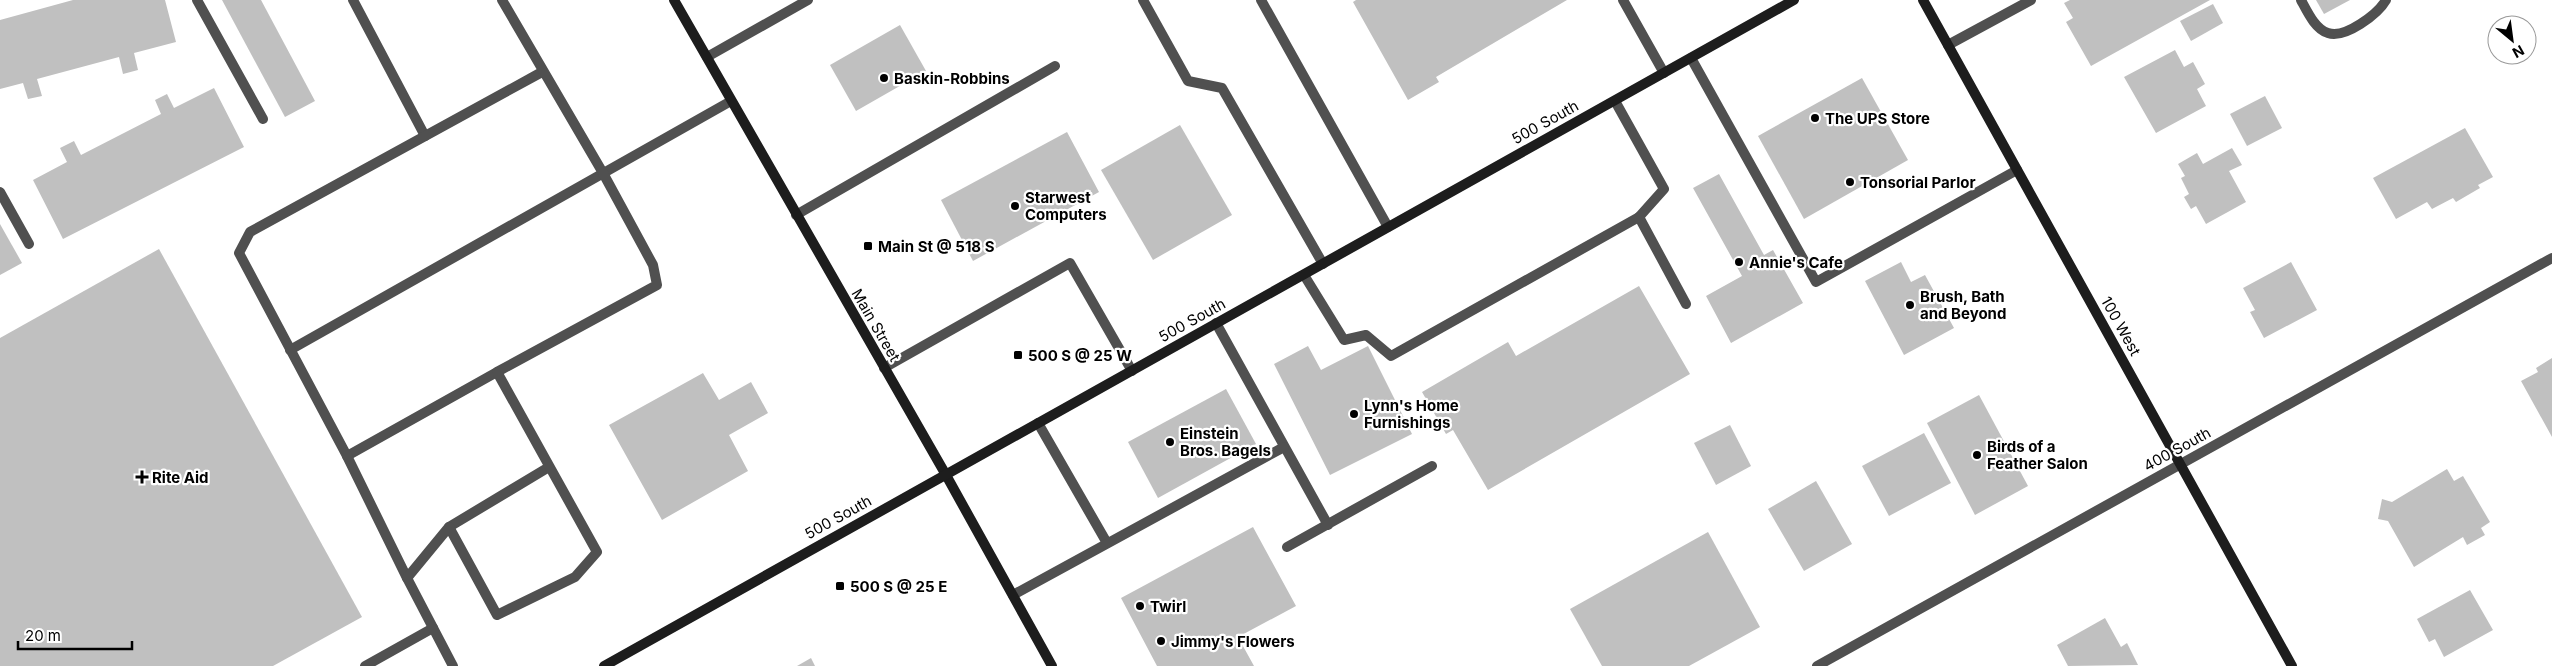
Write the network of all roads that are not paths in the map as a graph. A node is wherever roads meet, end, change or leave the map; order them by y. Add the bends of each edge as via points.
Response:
1 (197, 0) edge
2 (353, 0) edge
3 (502, 0) edge
4 (674, 0) edge
5 (808, 0) edge
6 (1143, 0) edge
7 (1261, 0) edge
8 (1623, 0) edge
9 (1794, 0) edge
10 (1924, 0) edge
11 (2031, 0) edge
12 (2301, 0) edge
13 (2386, 0) edge
14 (1948, 45) junction
15 (707, 57) junction
16 (1691, 58) junction
17 (1055, 66) dead end
18 (542, 72) junction
19 (1664, 73) junction
20 (732, 101) junction
21 (1615, 101) junction
22 (263, 119) dead end
23 (425, 136) junction
24 (2017, 170) junction
25 (603, 173) junction
26 (0, 192) edge
27 (796, 215) junction
28 (1639, 217) junction
29 (1388, 227) junction
30 (29, 244) dead end
31 (2552, 258) edge
32 (1323, 264) junction
33 (1304, 275) junction
34 (1686, 304) dead end
35 (1216, 323) junction
36 (290, 350) junction
37 (884, 368) junction
38 (1132, 371) junction
39 (497, 372) junction
40 (1038, 423) junction
41 (1284, 447) junction
42 (347, 456) junction
43 (2180, 464) junction
44 (1432, 466) dead end
45 (549, 467) junction
46 (946, 475) junction
47 (1328, 525) junction
48 (449, 527) junction
49 (1107, 543) junction
50 (1287, 548) dead end
51 (407, 578) junction
52 (1012, 595) junction
53 (433, 628) junction
54 (365, 666) edge
55 (453, 666) edge
56 (604, 666) edge
57 (1052, 666) edge
58 (1817, 666) edge
59 (2292, 666) edge

1 - 22 street
2 - 23 street
3 - 18 street
4 - 15 street, Main Street
5 - 15 street
6 - 32 street via 1188,81 1222,88
7 - 29 street
8 - 19 street
9 - 16 street, 500 South
10 - 14 street, 100 West
11 - 14 street
12 - 13 street via 2319,27 2327,33 2336,34 2369,18
14 - 24 street, 100 West
15 - 20 street, Main Street
16 - 19 street, 500 South
16 - 24 street via 1816,282
17 - 27 street
18 - 23 street
18 - 25 street
19 - 21 street, 500 South
20 - 25 street
20 - 27 street, Main Street
21 - 28 street via 1664,189
21 - 29 street, 500 South
23 - 36 street via 250,232 239,253
24 - 43 street, 100 West
25 - 36 street
25 - 39 street via 653,265 657,285
26 - 30 street
27 - 37 street, Main Street
28 - 33 street via 1392,356 1366,335 1344,340
28 - 34 street
29 - 32 street, 500 South
31 - 43 street, 400 South
32 - 33 street, 500 South
33 - 35 street, 500 South
35 - 38 street, 500 South
35 - 41 street
36 - 42 street
37 - 38 street via 1070,263
37 - 46 street, Main Street
38 - 40 street, 500 South
39 - 42 street
39 - 45 street
40 - 46 street, 500 South
40 - 49 street
41 - 47 street
41 - 49 street
42 - 51 street
43 - 58 street, 400 South
43 - 59 street, 100 West
44 - 47 street
45 - 48 street
45 - 48 street via 597,552 575,577 497,615
46 - 52 street, Main Street
46 - 56 street, 500 South
47 - 50 street
48 - 51 street
49 - 52 street
51 - 53 street
52 - 57 street, Main Street
53 - 54 street
53 - 55 street

